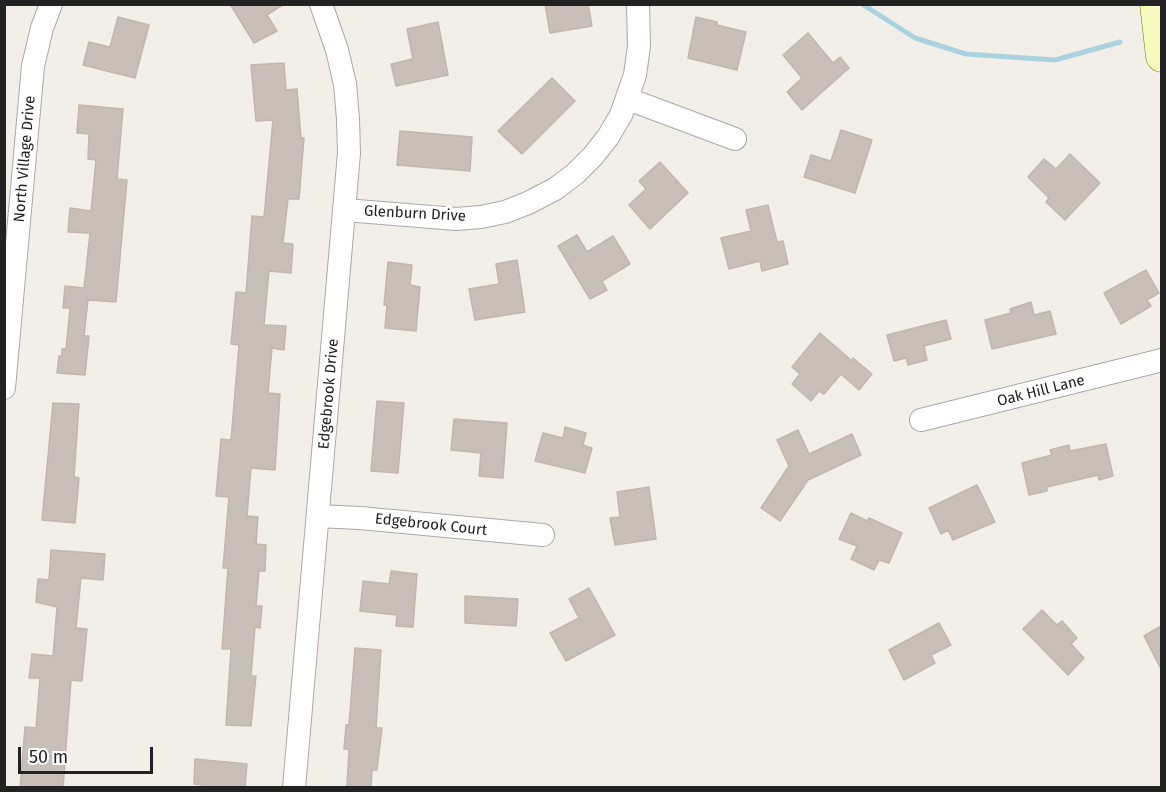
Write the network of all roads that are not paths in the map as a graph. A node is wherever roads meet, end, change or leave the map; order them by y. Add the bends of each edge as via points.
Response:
1 (51, 4) edge
2 (321, 4) edge
3 (638, 4) edge
4 (1156, 4) edge
5 (1161, 56) edge
6 (628, 99) junction
7 (735, 139) dead end
8 (345, 210) junction
9 (1161, 360) edge
10 (4, 388) edge
11 (921, 420) dead end
12 (318, 516) junction
13 (543, 535) dead end
14 (294, 788) edge

1 - 10 street, North Village Drive via 33,66
2 - 8 street, Edgebrook Drive via 337,50 346,96 349,153
3 - 6 street, Glenburn Drive via 639,46
4 - 5 main road
6 - 7 street
6 - 8 street, Glenburn Drive via 593,156 561,184 528,203 505,212 456,219
8 - 12 street, Edgebrook Drive
9 - 11 street, Oak Hill Lane
12 - 13 street, Edgebrook Court
12 - 14 street, Edgebrook Drive

